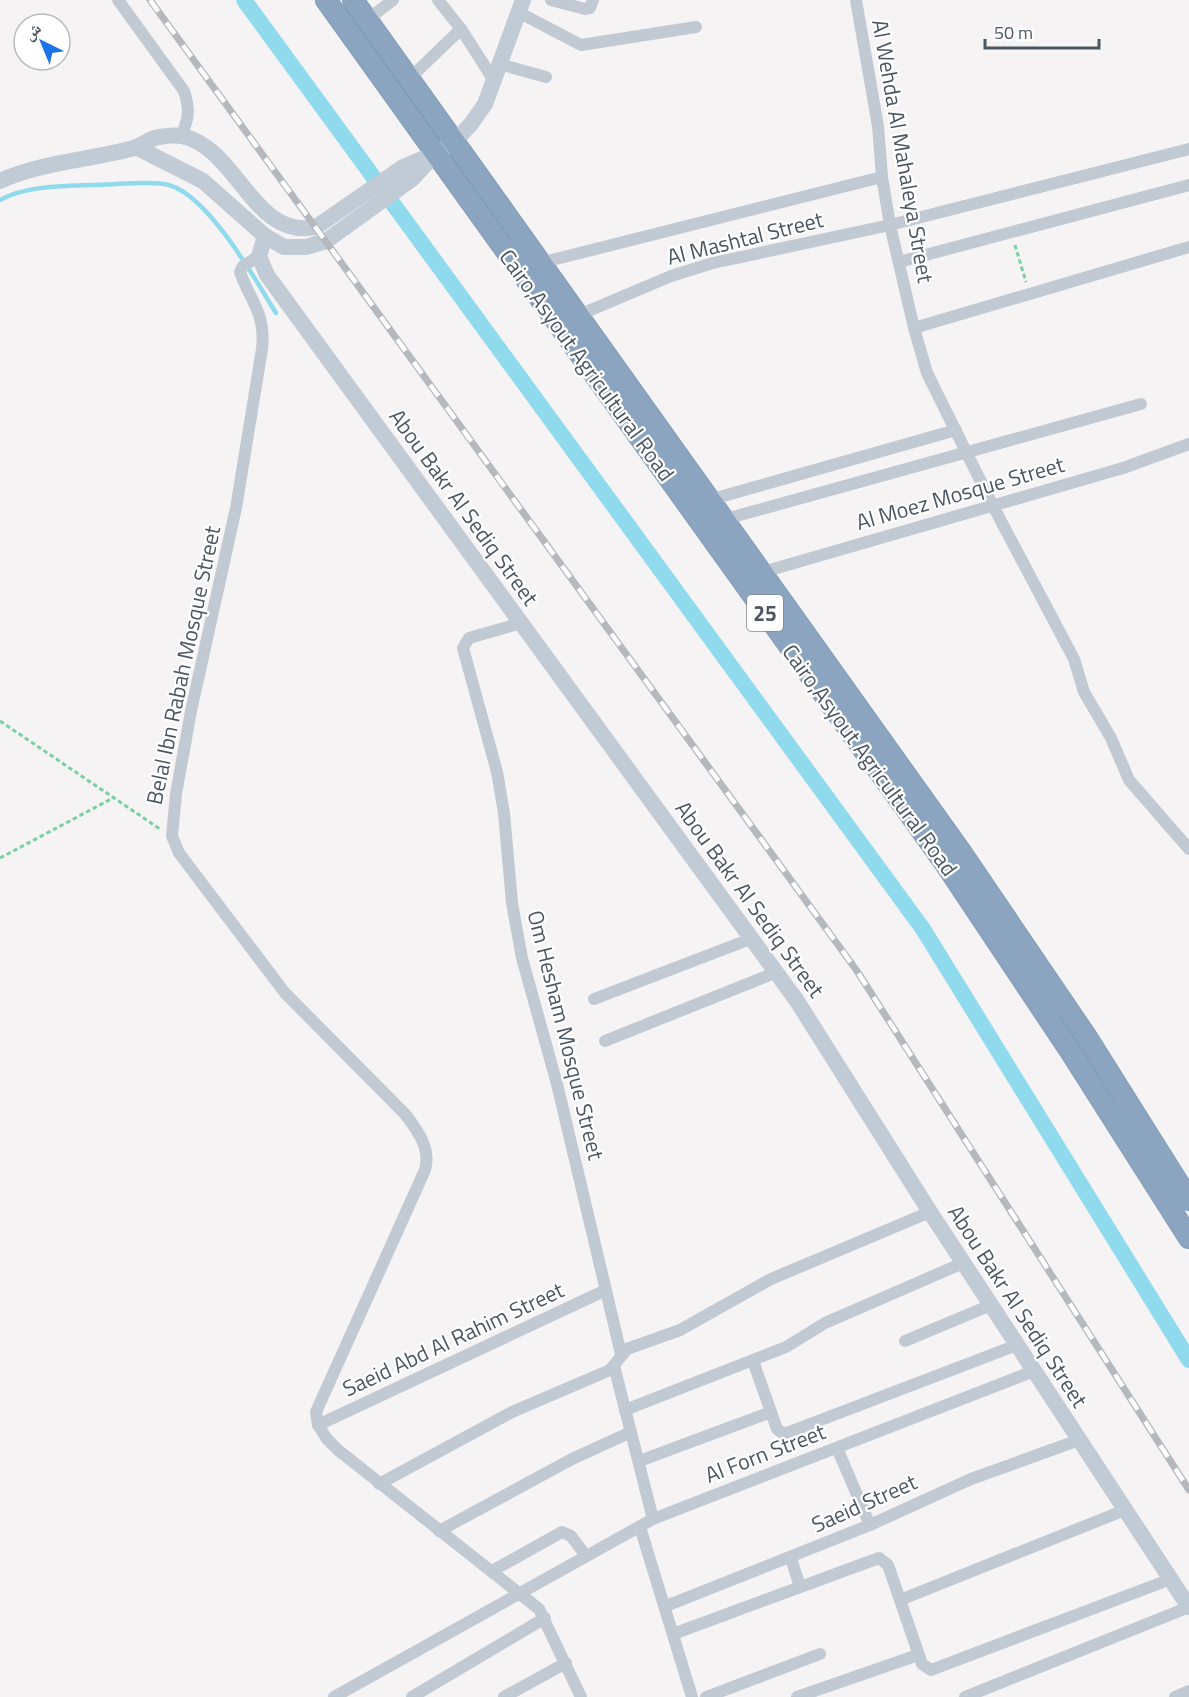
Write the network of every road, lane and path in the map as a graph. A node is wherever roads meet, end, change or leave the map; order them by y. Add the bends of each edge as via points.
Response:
1 (118, 0) edge
2 (326, 0) edge
3 (353, 0) edge
4 (393, 0) edge
5 (438, 0) edge
6 (551, 0) edge
7 (593, 0) edge
8 (856, 0) edge
9 (520, 6) edge
10 (367, 20) junction
11 (696, 27) dead end
12 (461, 29) junction
13 (496, 72) junction
14 (546, 77) dead end
15 (409, 79) junction
16 (181, 136) junction
17 (136, 147) junction
18 (445, 148) junction
19 (1189, 148) edge
20 (408, 173) junction
21 (882, 177) junction
22 (0, 180) edge
23 (1189, 185) edge
24 (890, 225) junction
25 (1011, 232) junction
26 (265, 236) junction
27 (1189, 247) edge
28 (250, 261) junction
29 (899, 262) junction
30 (540, 263) junction
31 (1030, 295) junction
32 (579, 315) junction
33 (914, 328) junction
34 (1141, 404) dead end
35 (956, 430) junction
36 (1189, 444) edge
37 (967, 452) junction
38 (709, 500) junction
39 (993, 506) junction
40 (722, 520) junction
41 (761, 572) junction
42 (741, 579) junction
43 (521, 623) junction
44 (0, 721) edge
45 (113, 798) junction
46 (172, 836) junction
47 (1189, 849) edge
48 (0, 858) edge
49 (1018, 934) junction
50 (753, 938) junction
51 (1001, 946) junction
52 (777, 972) junction
53 (594, 999) dead end
54 (605, 1041) dead end
55 (1114, 1099) junction
56 (1189, 1200) edge
57 (930, 1212) junction
58 (1189, 1238) edge
59 (963, 1263) junction
60 (606, 1290) junction
61 (991, 1305) junction
62 (905, 1341) dead end
63 (1017, 1345) junction
64 (621, 1354) junction
65 (753, 1361) junction
66 (614, 1366) junction
67 (1034, 1371) junction
68 (625, 1410) junction
69 (771, 1413) junction
70 (318, 1425) junction
71 (631, 1432) junction
72 (1079, 1440) junction
73 (837, 1448) junction
74 (639, 1461) junction
75 (379, 1484) junction
76 (1125, 1510) junction
77 (653, 1519) junction
78 (870, 1525) junction
79 (640, 1527) junction
80 (439, 1531) junction
81 (586, 1556) junction
82 (791, 1558) junction
83 (492, 1571) junction
84 (1171, 1579) junction
85 (800, 1587) junction
86 (520, 1593) junction
87 (900, 1600) junction
88 (666, 1606) junction
89 (1189, 1607) edge
90 (545, 1618) junction
91 (674, 1634) junction
92 (820, 1654) dead end
93 (918, 1655) junction
94 (566, 1663) junction
95 (1189, 1691) edge
96 (334, 1697) edge
97 (412, 1697) edge
98 (504, 1697) edge
99 (581, 1697) edge
100 (692, 1697) edge
101 (706, 1697) edge
102 (797, 1697) edge
103 (964, 1697) edge
104 (1175, 1697) edge

1 - 16 street via 184,91 189,107
2 - 18 highway, Cairo,Asyout Agricultural Road / 25
3 - 10 highway, Cairo,Asyout Agricultural Road / 25
4 - 10 street
5 - 12 street
6 - 7 street via 585,9 590,8
8 - 21 street, Al Wehda Al Mahaleya Street via 878,126
9 - 11 street via 581,45
9 - 13 street
10 - 15 highway, Cairo,Asyout Agricultural Road / 25
12 - 13 street
12 - 15 street
13 - 14 street
13 - 18 street via 485,104
15 - 18 highway, Cairo,Asyout Agricultural Road / 25
16 - 17 street via 158,137
16 - 20 street via 215,154 273,219 300,230 316,227
17 - 22 street
17 - 26 street via 203,181
18 - 20 street
18 - 30 highway, Cairo,Asyout Agricultural Road / 25
18 - 42 highway, Cairo,Asyout Agricultural Road / 25
19 - 24 street, Al Mashtal Street
20 - 26 street via 338,234 306,247 284,247
21 - 24 street, Al Wehda Al Mahaleya Street
21 - 30 street
23 - 25 street
24 - 29 street, Al Wehda Al Mahaleya Street
24 - 32 street, Al Mashtal Street via 692,269
25 - 29 street
25 - 31 path
26 - 28 street
27 - 31 street
28 - 43 street, Abou Bakr Al Sediq Street via 267,274
28 - 46 street, Belal Ibn Rabah Mosque Street via 241,276 260,312 263,336 236,507 191,711
29 - 33 street, Al Wehda Al Mahaleya Street
30 - 32 highway, Cairo,Asyout Agricultural Road / 25
31 - 33 street
32 - 38 highway, Cairo,Asyout Agricultural Road / 25
33 - 35 street, Al Wehda Al Mahaleya Street via 927,373
34 - 37 street
35 - 37 street, Al Wehda Al Mahaleya Street
35 - 38 street
36 - 39 street, Al Moez Mosque Street
37 - 39 street, Al Wehda Al Mahaleya Street
37 - 40 street
38 - 40 highway, Cairo,Asyout Agricultural Road / 25
39 - 41 street, Al Moez Mosque Street
39 - 47 street, Al Wehda Al Mahaleya Street via 1074,659 1084,692 1111,738 1129,780
40 - 41 highway, Cairo,Asyout Agricultural Road / 25
41 - 42 street, Al Moez Mosque Street
41 - 49 highway, Cairo,Asyout Agricultural Road / 25
42 - 51 highway, Cairo,Asyout Agricultural Road / 25
43 - 50 street, Abou Bakr Al Sediq Street
43 - 60 street, Om Hesham Mosque Street via 469,638 463,648 498,780 522,958 557,1084
44 - 45 path
45 - 46 path
45 - 48 path
46 - 70 street, Belal Ibn Rabah Mosque Street via 179,853 285,993 405,1114 419,1132 426,1150 425,1170 316,1412
49 - 51 highway
49 - 55 highway, Cairo,Asyout Agricultural Road / 25
50 - 52 street, Abou Bakr Al Sediq Street
50 - 53 street
51 - 55 highway, Cairo,Asyout Agricultural Road / 25
52 - 54 street
52 - 57 street, Abou Bakr Al Sediq Street
55 - 56 highway, Cairo,Asyout Agricultural Road / 25
55 - 58 highway, Cairo,Asyout Agricultural Road / 25
57 - 59 street, Abou Bakr Al Sediq Street
57 - 64 street via 780,1275 704,1320
59 - 61 street, Abou Bakr Al Sediq Street
59 - 65 street via 825,1323 786,1347
60 - 64 street, Om Hesham Mosque Street
60 - 70 street, Saeid Abd Al Rahim Street
61 - 62 street
61 - 63 street, Abou Bakr Al Sediq Street
63 - 67 street, Abou Bakr Al Sediq Street
63 - 69 street via 784,1434 778,1431
64 - 66 street
65 - 68 street
65 - 69 street
66 - 68 street
66 - 75 street via 512,1412
67 - 72 street, Abou Bakr Al Sediq Street
67 - 73 street, Al Forn Street
68 - 71 street
69 - 74 street
70 - 75 street via 327,1439
71 - 74 street
71 - 80 street via 572,1459
72 - 76 street, Abou Bakr Al Sediq Street
72 - 78 street, Saeid Street via 971,1479
73 - 77 street, Al Forn Street
73 - 78 street
74 - 77 street
75 - 80 street
76 - 84 street, Abou Bakr Al Sediq Street
76 - 87 street
77 - 79 street, Al Forn Street
78 - 82 street, Saeid Street
79 - 81 street, Al Forn Street
79 - 88 street
80 - 83 street
81 - 83 street via 571,1536 562,1532
81 - 86 street, Al Forn Street
82 - 85 street
82 - 88 street, Saeid Street
83 - 86 street
84 - 89 street, Abou Bakr Al Sediq Street
84 - 93 street via 931,1670 924,1668
85 - 87 street via 879,1558 888,1565
85 - 91 street
86 - 90 street
86 - 96 street, Al Forn Street
87 - 93 street
88 - 91 street
89 - 103 street
90 - 94 street
90 - 97 street
91 - 100 street
92 - 101 street
93 - 102 street
94 - 98 street
94 - 99 street
95 - 104 street

